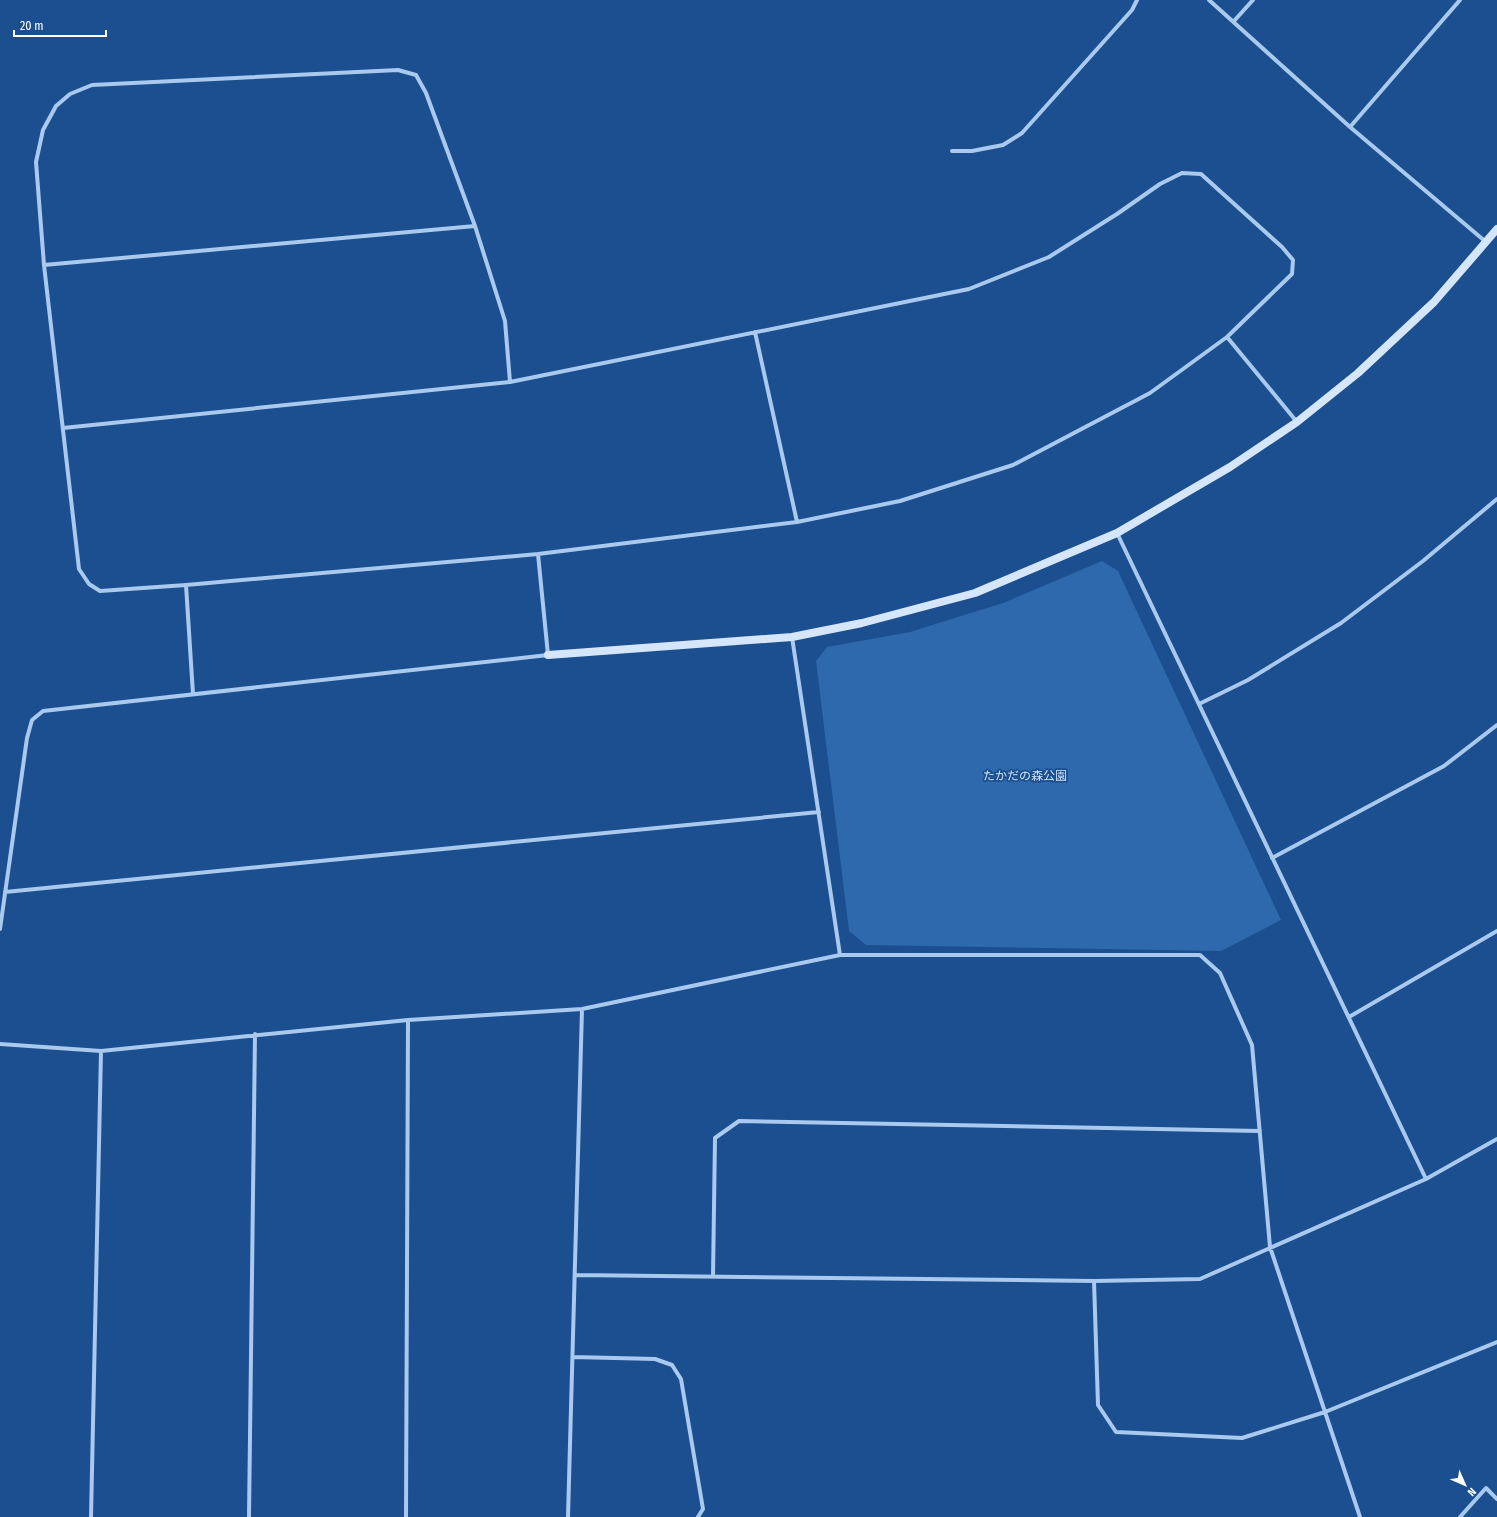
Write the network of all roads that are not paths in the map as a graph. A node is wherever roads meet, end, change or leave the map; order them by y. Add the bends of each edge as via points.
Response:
1 (1137, 0) edge
2 (1209, 0) edge
3 (1253, 0) edge
4 (1460, 0) edge
5 (1234, 21) junction
6 (1350, 127) junction
7 (952, 151) dead end
8 (475, 226) junction
9 (1497, 229) edge
10 (1486, 242) junction
11 (44, 265) junction
12 (755, 332) junction
13 (1227, 337) junction
14 (510, 382) junction
15 (1298, 422) junction
16 (64, 428) junction
17 (1497, 499) edge
18 (797, 522) junction
19 (1117, 532) junction
20 (538, 554) junction
21 (186, 585) junction
22 (792, 637) junction
23 (548, 655) junction
24 (193, 694) junction
25 (1199, 704) junction
26 (1497, 725) edge
27 (818, 812) junction
28 (1272, 858) junction
29 (5, 892) junction
30 (0, 929) edge
31 (1497, 931) edge
32 (840, 955) junction
33 (582, 1010) junction
34 (1348, 1017) junction
35 (408, 1020) junction
36 (255, 1034) junction
37 (0, 1044) edge
38 (101, 1050) junction
39 (1260, 1131) junction
40 (1497, 1139) edge
41 (1426, 1179) junction
42 (1270, 1247) junction
43 (576, 1275) junction
44 (713, 1277) junction
45 (1094, 1281) junction
46 (1497, 1342) edge
47 (574, 1358) junction
48 (1324, 1412) junction
49 (1497, 1499) edge
50 (91, 1517) edge
51 (249, 1517) edge
52 (406, 1517) edge
53 (568, 1517) edge
54 (698, 1517) edge
55 (1360, 1517) edge
56 (1460, 1517) edge

1 - 7 street via 1132,10 1022,133 1003,145 972,151
2 - 5 street
3 - 5 street
4 - 6 street
5 - 6 street
6 - 10 street
8 - 11 street
8 - 11 street via 426,92 416,75 398,70 92,85 70,94 56,106 43,130 36,162
8 - 14 street via 504,321
9 - 10 street
10 - 15 street via 1434,302 1358,372
11 - 16 street
12 - 13 street via 969,289 1049,257 1160,184 1182,173 1201,174 1282,247 1292,260 1292,274
12 - 14 street
12 - 18 street
13 - 15 street
13 - 18 street via 1150,393 1013,465 900,501
14 - 16 street
15 - 19 street via 1230,468
16 - 21 street via 79,569 89,584 100,591
17 - 25 street via 1424,561 1341,623 1248,680
18 - 20 street
19 - 22 street via 975,593 862,623
19 - 25 street
20 - 21 street
20 - 23 street
21 - 24 street
22 - 23 street
22 - 27 street
23 - 24 street
24 - 29 street via 43,711 32,720 27,738
25 - 28 street
26 - 28 street via 1444,766
27 - 29 street
27 - 32 street
28 - 34 street
29 - 30 street
31 - 34 street
32 - 33 street
32 - 39 street via 1200,955 1220,973 1252,1046
33 - 35 street
33 - 43 street
34 - 41 street
35 - 36 street
35 - 52 street
36 - 38 street
36 - 51 street
37 - 38 street
38 - 50 street
39 - 42 street
39 - 44 street via 738,1121 715,1138
40 - 41 street
41 - 42 street
42 - 45 street via 1200,1279
42 - 48 street
43 - 44 street
43 - 47 street
44 - 45 street
45 - 48 street via 1098,1405 1116,1432 1242,1438
46 - 48 street
47 - 53 street
47 - 54 street via 655,1359 672,1365 681,1379 703,1509
48 - 55 street
49 - 56 street via 1486,1488

